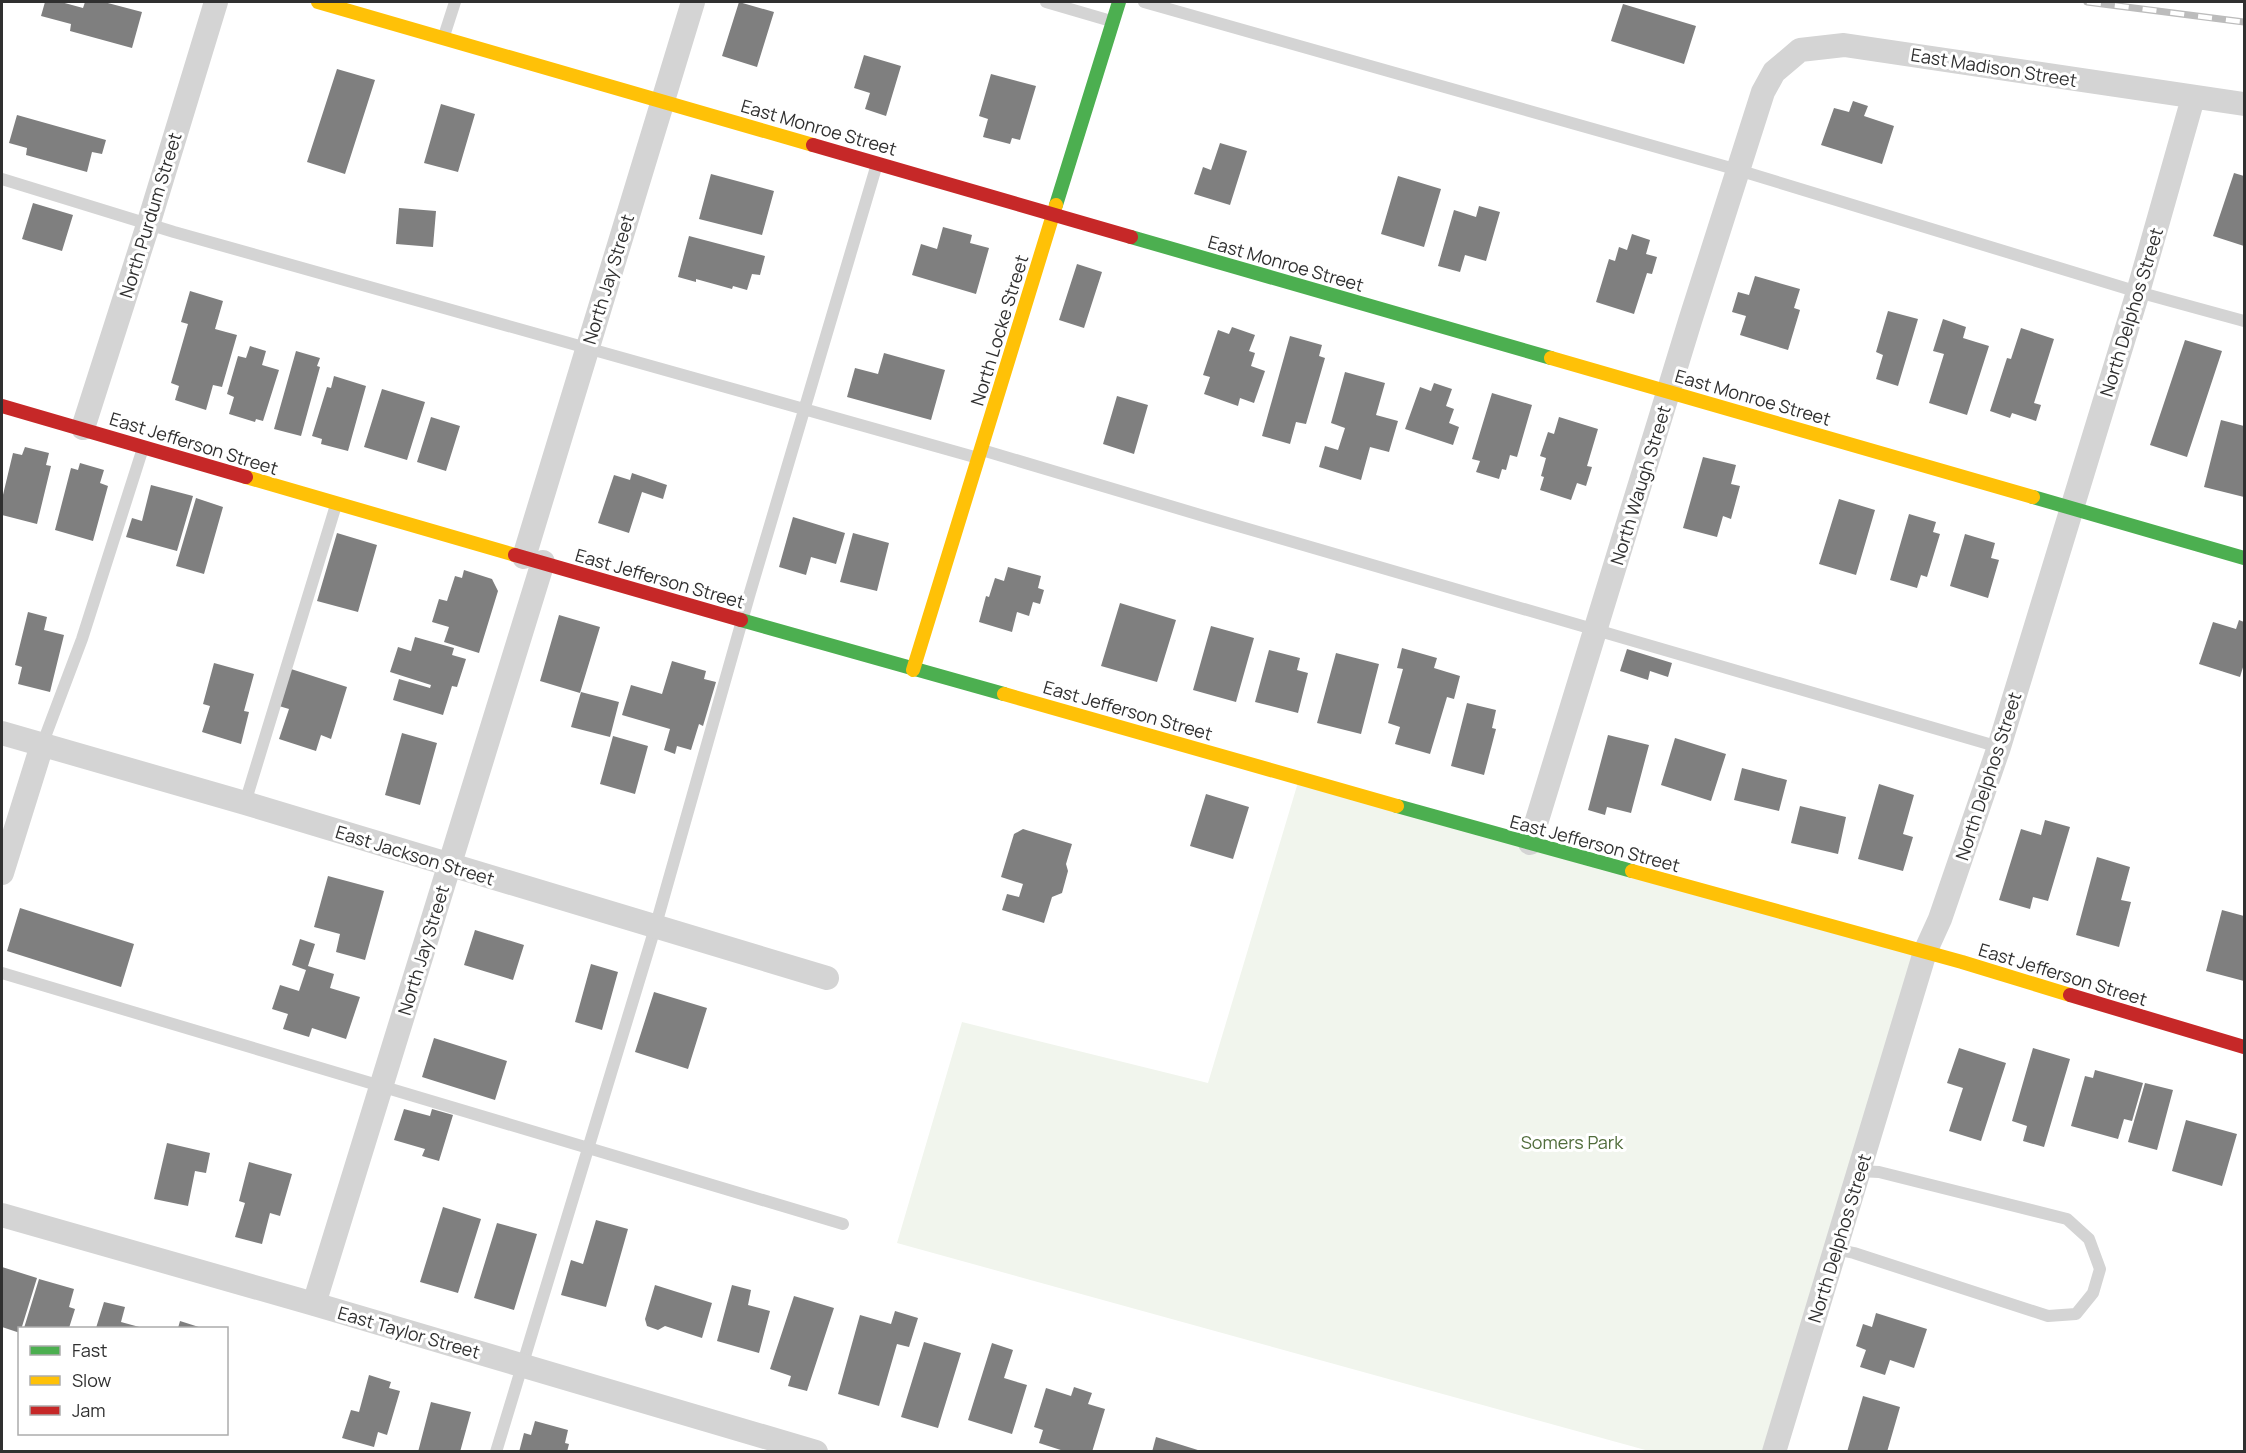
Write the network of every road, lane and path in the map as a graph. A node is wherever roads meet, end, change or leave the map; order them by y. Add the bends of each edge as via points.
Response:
1 (216, 2) edge
2 (318, 2) edge
3 (455, 2) edge
4 (693, 2) edge
5 (1046, 2) edge
6 (1119, 2) edge
7 (1144, 2) edge
8 (1113, 21) junction
9 (444, 37) junction
10 (1763, 92) joint
11 (2193, 98) junction
12 (663, 100) junction
13 (2244, 104) edge
14 (878, 163) junction
15 (1738, 170) junction
16 (2, 179) edge
17 (1054, 215) junction
18 (148, 225) junction
19 (2138, 292) junction
20 (2244, 321) edge
21 (586, 349) junction
22 (1669, 392) junction
23 (2, 406) edge
24 (804, 410) junction
25 (83, 428) junction
26 (144, 447) junction
27 (980, 454) junction
28 (336, 504) junction
29 (2071, 509) junction
30 (2244, 558) edge
31 (534, 560) junction
32 (742, 620) junction
33 (1595, 629) junction
34 (913, 670) junction
35 (2, 733) edge
36 (42, 745) junction
37 (1999, 747) junction
38 (245, 803) junction
39 (1530, 843) junction
40 (450, 864) junction
41 (2, 873) edge
42 (655, 928) junction
43 (1924, 952) junction
44 (2, 973) edge
45 (827, 978) dead end
46 (2244, 1047) edge
47 (381, 1087) junction
48 (589, 1146) junction
49 (1859, 1171) junction
50 (2, 1215) edge
51 (843, 1224) dead end
52 (1835, 1249) junction
53 (314, 1304) junction
54 (522, 1365) junction
55 (496, 1452) edge
56 (816, 1452) edge
57 (1774, 1452) edge

1 - 18 street, North Purdum Street
2 - 9 street, East Monroe Street
3 - 9 lane
4 - 12 street, North Jay Street
5 - 8 lane
6 - 8 street, North Locke Street
7 - 15 lane
8 - 17 street, North Locke Street
9 - 12 street, East Monroe Street
10 - 11 street, East Madison Street via 1774,72 1800,50 1844,45
10 - 15 street, North Waugh Street
11 - 13 street, East Madison Street
11 - 19 street, North Delphos Street
12 - 14 street, East Monroe Street
12 - 21 street, North Jay Street
14 - 17 street, East Monroe Street
14 - 24 lane
15 - 19 lane
15 - 22 street, North Waugh Street
16 - 18 lane
17 - 22 street, East Monroe Street
17 - 27 street, North Locke Street
18 - 21 lane
18 - 25 street, North Purdum Street
19 - 20 lane
19 - 29 street, North Delphos Street
21 - 24 lane
21 - 31 street, North Jay Street
22 - 29 street, East Monroe Street
22 - 33 street, North Waugh Street
23 - 25 street, East Jefferson Street
24 - 27 lane
24 - 32 lane
25 - 26 street, East Jefferson Street
26 - 28 street, East Jefferson Street
26 - 36 lane via 82,639
27 - 33 lane
27 - 34 street, North Locke Street
28 - 31 street, East Jefferson Street
28 - 38 lane
29 - 30 street, East Monroe Street
29 - 37 street, North Delphos Street
31 - 32 street, East Jefferson Street
31 - 40 street, North Jay Street
32 - 34 street, East Jefferson Street
32 - 42 lane
33 - 37 lane
33 - 39 street, North Waugh Street
34 - 39 street, East Jefferson Street
35 - 36 street, East Jackson Street
36 - 38 street, East Jackson Street
36 - 41 street
37 - 43 street, North Delphos Street via 1941,919
38 - 40 street, East Jackson Street
39 - 43 street, East Jefferson Street
40 - 42 street, East Jackson Street
40 - 47 street, North Jay Street
42 - 45 street, East Jackson Street
42 - 48 lane
43 - 46 street, East Jefferson Street
43 - 49 street, North Delphos Street
44 - 47 lane
47 - 48 lane
47 - 53 street, North Jay Street
48 - 51 lane
48 - 54 lane
49 - 52 street, North Delphos Street
49 - 52 lane via 1879,1172 2067,1219 2089,1239 2100,1269 2093,1293 2076,1314 2048,1316
50 - 53 street, East Taylor Street
52 - 57 street, North Delphos Street
53 - 54 street, East Taylor Street
54 - 55 lane
54 - 56 street, East Taylor Street

